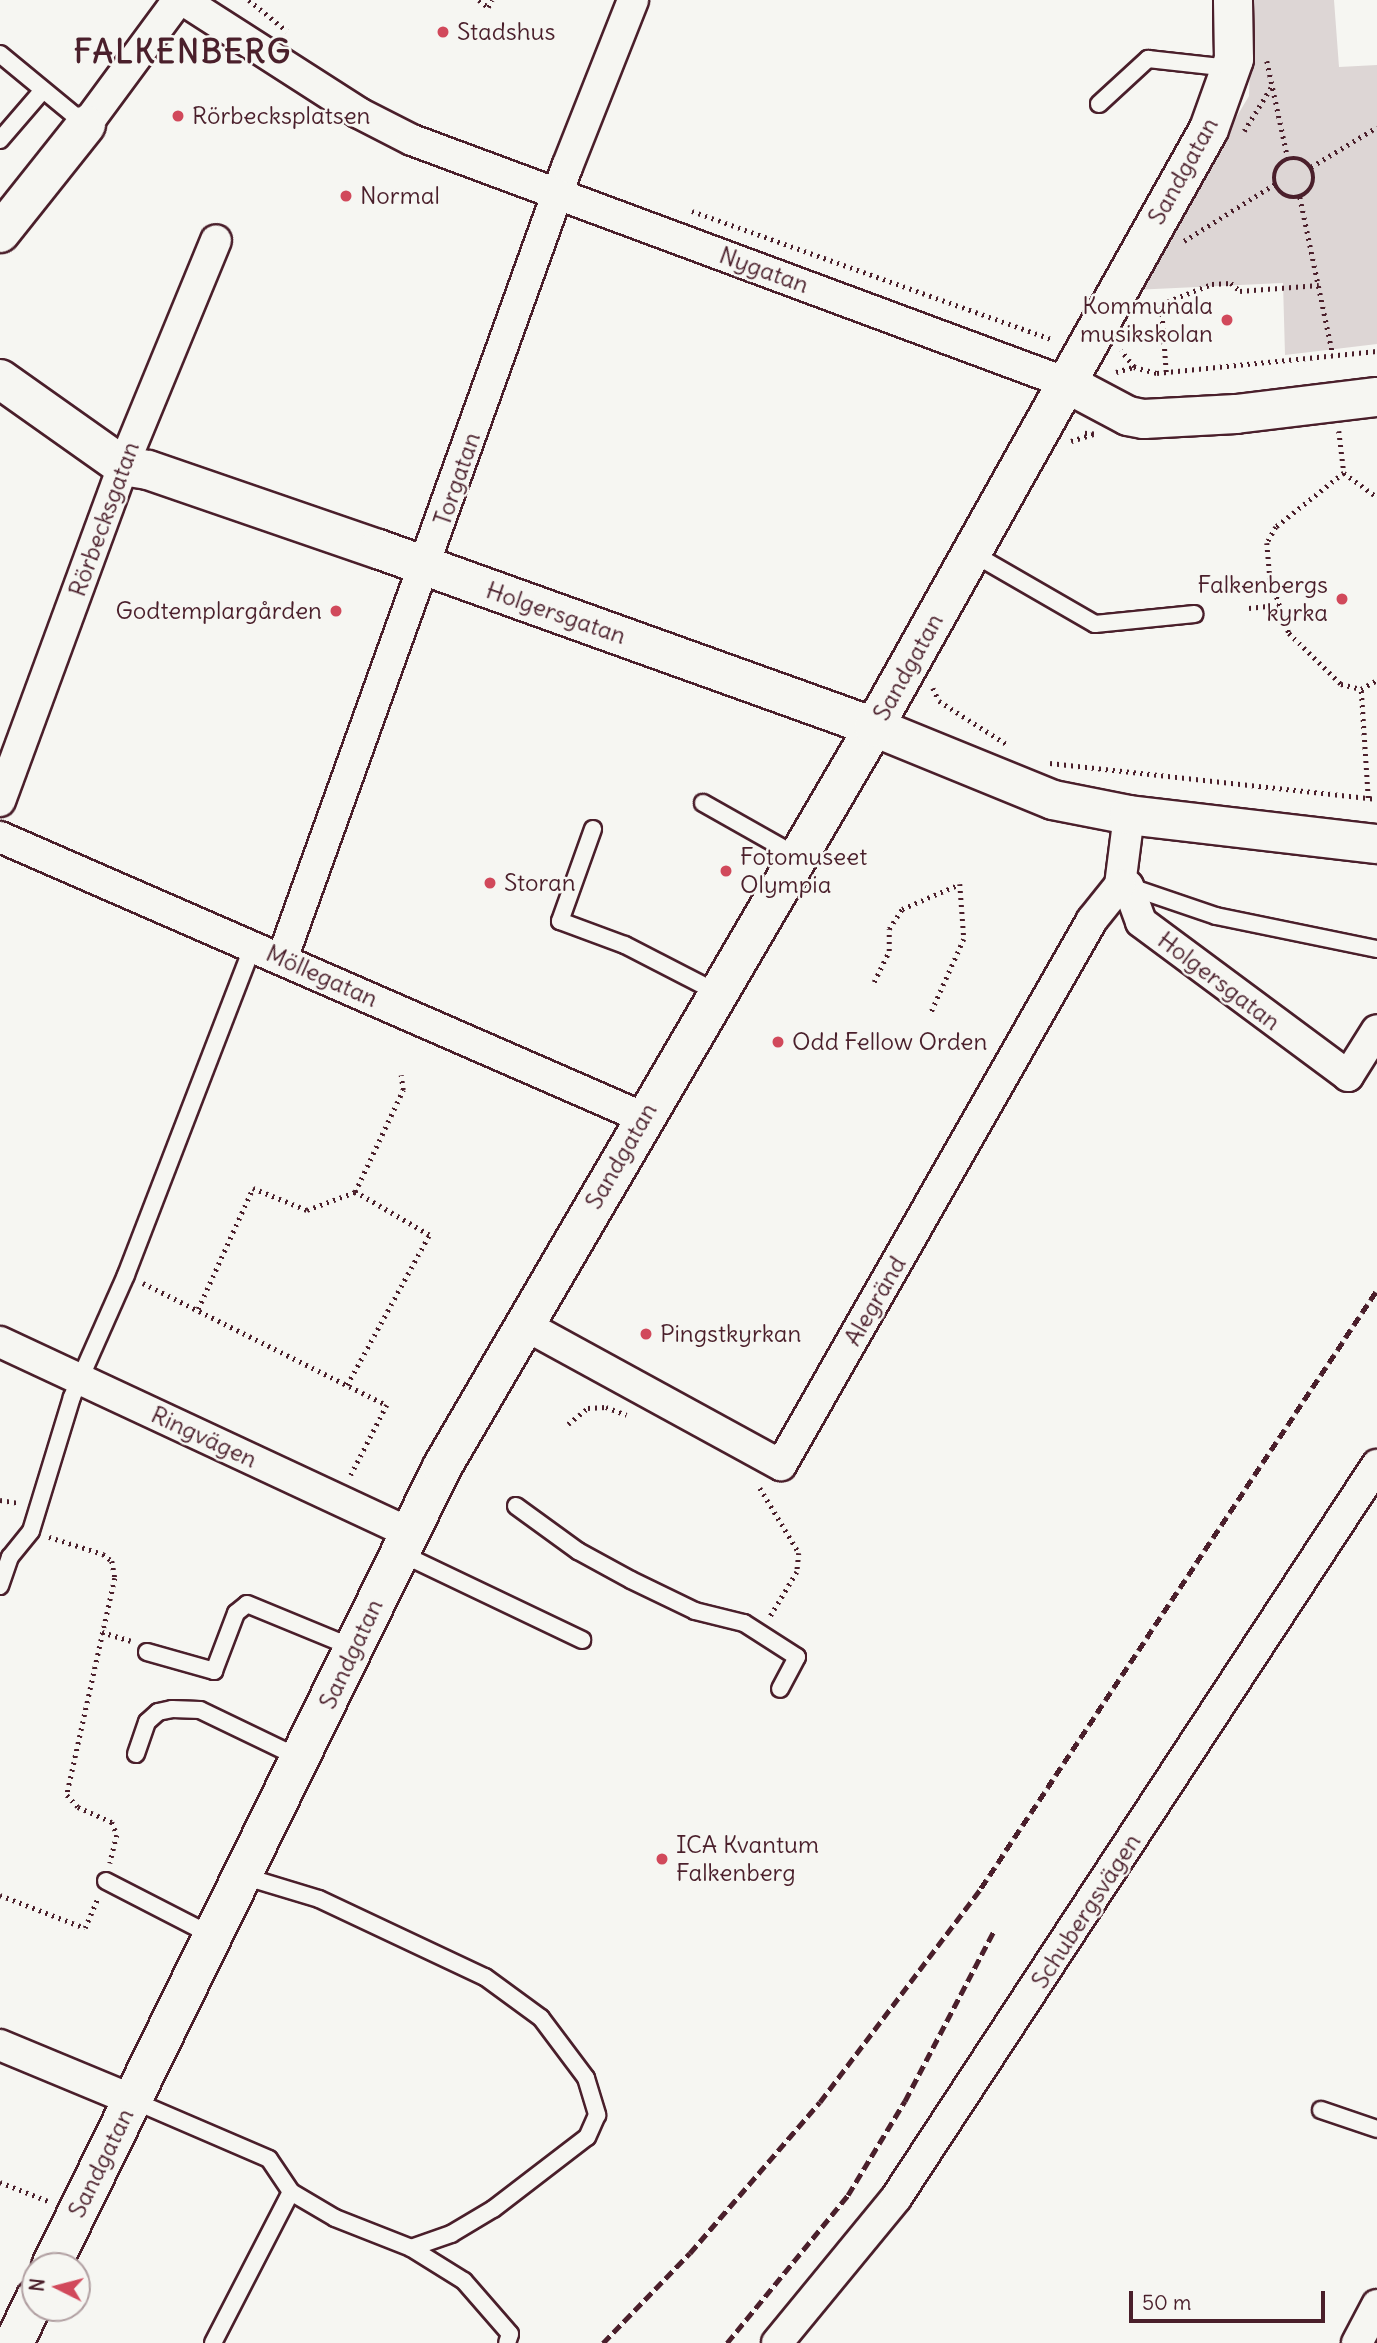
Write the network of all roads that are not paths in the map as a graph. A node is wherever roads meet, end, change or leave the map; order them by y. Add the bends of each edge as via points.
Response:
1 (180, 0) edge
2 (633, 0) edge
3 (1233, 0) edge
4 (0, 54) edge
5 (1231, 68) junction
6 (43, 90) junction
7 (1099, 104) dead end
8 (86, 125) junction
9 (0, 140) edge
10 (558, 195) junction
11 (0, 233) edge
12 (216, 240) dead end
13 (0, 379) edge
14 (1064, 382) junction
15 (1377, 397) edge
16 (123, 466) junction
17 (972, 553) junction
18 (426, 566) junction
19 (1195, 614) dead end
20 (874, 727) junction
21 (0, 801) edge
22 (703, 803) dead end
23 (1129, 815) junction
24 (593, 828) dead end
25 (0, 837) edge
26 (1377, 844) edge
27 (797, 856) junction
28 (1124, 885) junction
29 (253, 946) junction
30 (1377, 949) edge
31 (282, 959) junction
32 (716, 992) junction
33 (1377, 1030) edge
34 (644, 1118) junction
35 (523, 1324) junction
36 (0, 1342) edge
37 (80, 1380) junction
38 (1377, 1465) edge
39 (516, 1506) dead end
40 (403, 1542) junction
41 (0, 1586) edge
42 (582, 1640) dead end
43 (354, 1648) junction
44 (147, 1652) road end
45 (780, 1689) dead end
46 (136, 1754) dead end
47 (302, 1759) junction
48 (243, 1876) junction
49 (106, 1881) road end
50 (213, 1936) junction
51 (0, 2045) edge
52 (132, 2100) junction
53 (1321, 2110) dead end
54 (1377, 2129) edge
55 (291, 2192) junction
56 (411, 2248) junction
57 (58, 2252) edge
58 (1377, 2305) edge
59 (24, 2322) edge
60 (13, 2343) edge
61 (213, 2343) edge
62 (507, 2343) edge
63 (777, 2343) edge
64 (1357, 2343) edge

1 - 8 street
1 - 10 street, Nygatan via 359,113 412,140
2 - 10 street, Torgatan
3 - 5 main road, Sandgatan
4 - 6 lane
5 - 7 lane via 1148,59
5 - 14 main road, Sandgatan via 1209,129
6 - 8 lane
6 - 9 lane
8 - 11 main road
10 - 14 street, Nygatan
10 - 18 street, Torgatan
12 - 16 street, Rörbecksgatan
13 - 16 main road, Holgersgatan
14 - 15 main road, Nygatan via 1128,416 1144,419 1236,414
14 - 17 main road, Sandgatan
16 - 18 main road, Holgersgatan via 148,470
16 - 21 street, Rörbecksgatan
17 - 19 lane via 1095,624
17 - 20 main road, Sandgatan
18 - 20 main road, Holgersgatan
18 - 31 street, Torgatan
20 - 23 main road, Holgersgatan via 1053,800
20 - 27 main road, Sandgatan
22 - 27 lane
23 - 26 main road, Holgersgatan
23 - 28 street, Holgersgatan
24 - 32 lane via 560,921 625,945
25 - 29 street, Möllegatan
27 - 32 main road, Sandgatan
28 - 30 lane via 1216,916
28 - 33 street, Holgersgatan via 1141,922 1348,1076
28 - 35 street, Alegränd via 1092,920 781,1465
29 - 31 street, Möllegatan
29 - 37 lane via 126,1275
31 - 34 street, Möllegatan
32 - 34 main road, Sandgatan
34 - 35 main road, Sandgatan
35 - 40 main road, Sandgatan
36 - 37 street, Ringvägen
37 - 40 street, Ringvägen via 339,1499
37 - 41 lane via 31,1531 10,1557
38 - 63 street, Schubergsvägen via 896,2198
39 - 45 lane via 579,1551 631,1580 695,1611 744,1623 797,1657
40 - 42 lane
40 - 43 main road, Sandgatan
43 - 44 lane via 247,1604 236,1613 214,1671
43 - 47 main road, Sandgatan
46 - 47 lane via 147,1722 158,1712 172,1709 200,1710
47 - 48 main road, Sandgatan
48 - 50 main road, Sandgatan
48 - 56 lane via 319,1899 485,1977 541,2018 586,2078 597,2115 587,2137 493,2208 451,2234
49 - 50 lane
50 - 52 main road, Sandgatan
51 - 52 street
52 - 55 lane via 269,2159
52 - 57 main road, Sandgatan
53 - 54 lane
55 - 56 lane via 335,2218
55 - 61 lane
56 - 62 lane via 464,2281 510,2334
58 - 64 street
59 - 60 main road

